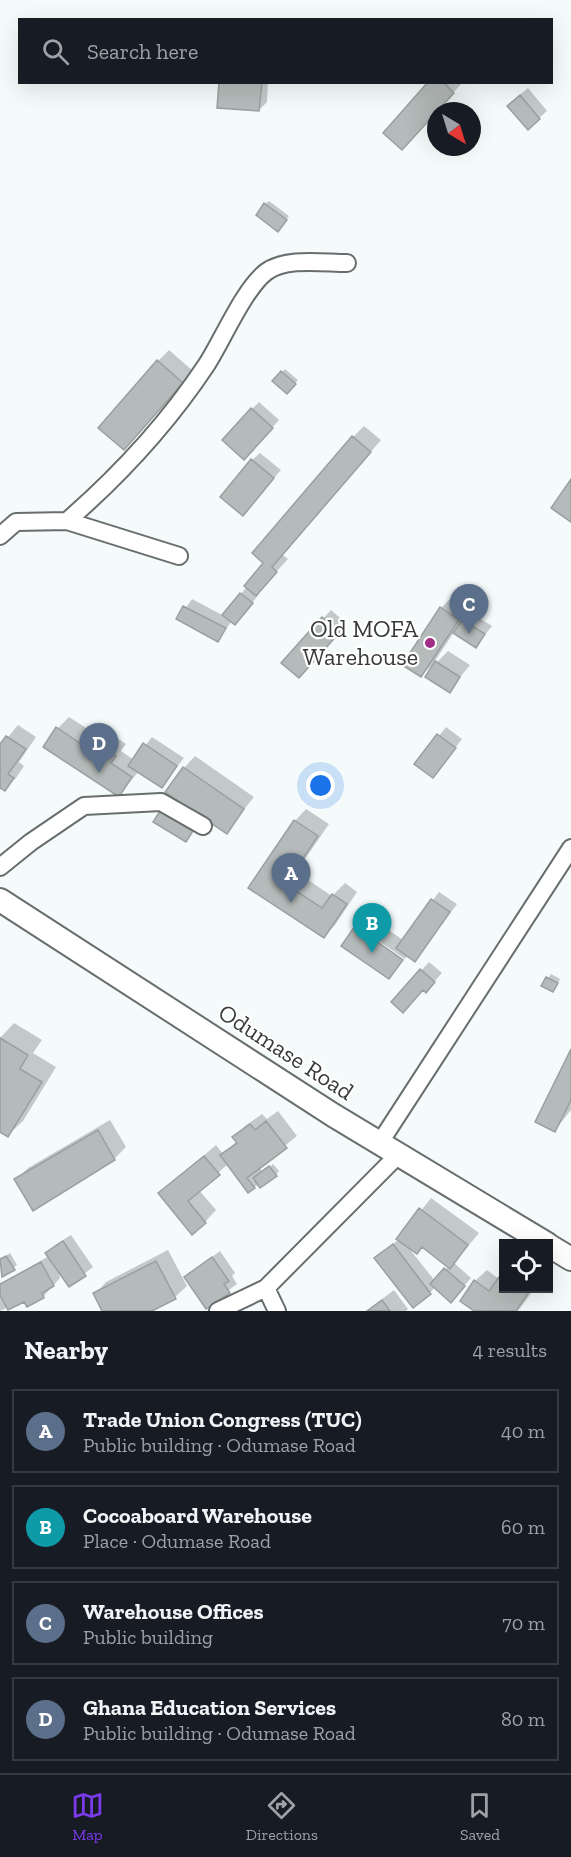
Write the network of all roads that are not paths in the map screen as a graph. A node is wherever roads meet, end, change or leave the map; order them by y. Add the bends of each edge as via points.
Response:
1 (347, 263) dead end
2 (67, 521) junction
3 (0, 536) edge
4 (179, 555) dead end
5 (203, 826) dead end
6 (571, 848) edge
7 (0, 867) edge
8 (0, 900) edge
9 (389, 1149) junction
10 (540, 1239) edge
11 (553, 1247) edge
12 (571, 1259) edge
13 (266, 1288) junction
14 (218, 1311) edge
15 (277, 1311) edge

1 - 2 street via 280,264 266,272 162,427 99,494
2 - 3 street via 16,522
2 - 4 street
5 - 7 street via 161,802 84,806
6 - 9 street
8 - 9 main road, Odumase Road
9 - 10 main road, Odumase Road
9 - 13 street
11 - 12 main road, Odumase Road
13 - 14 street
13 - 15 street

